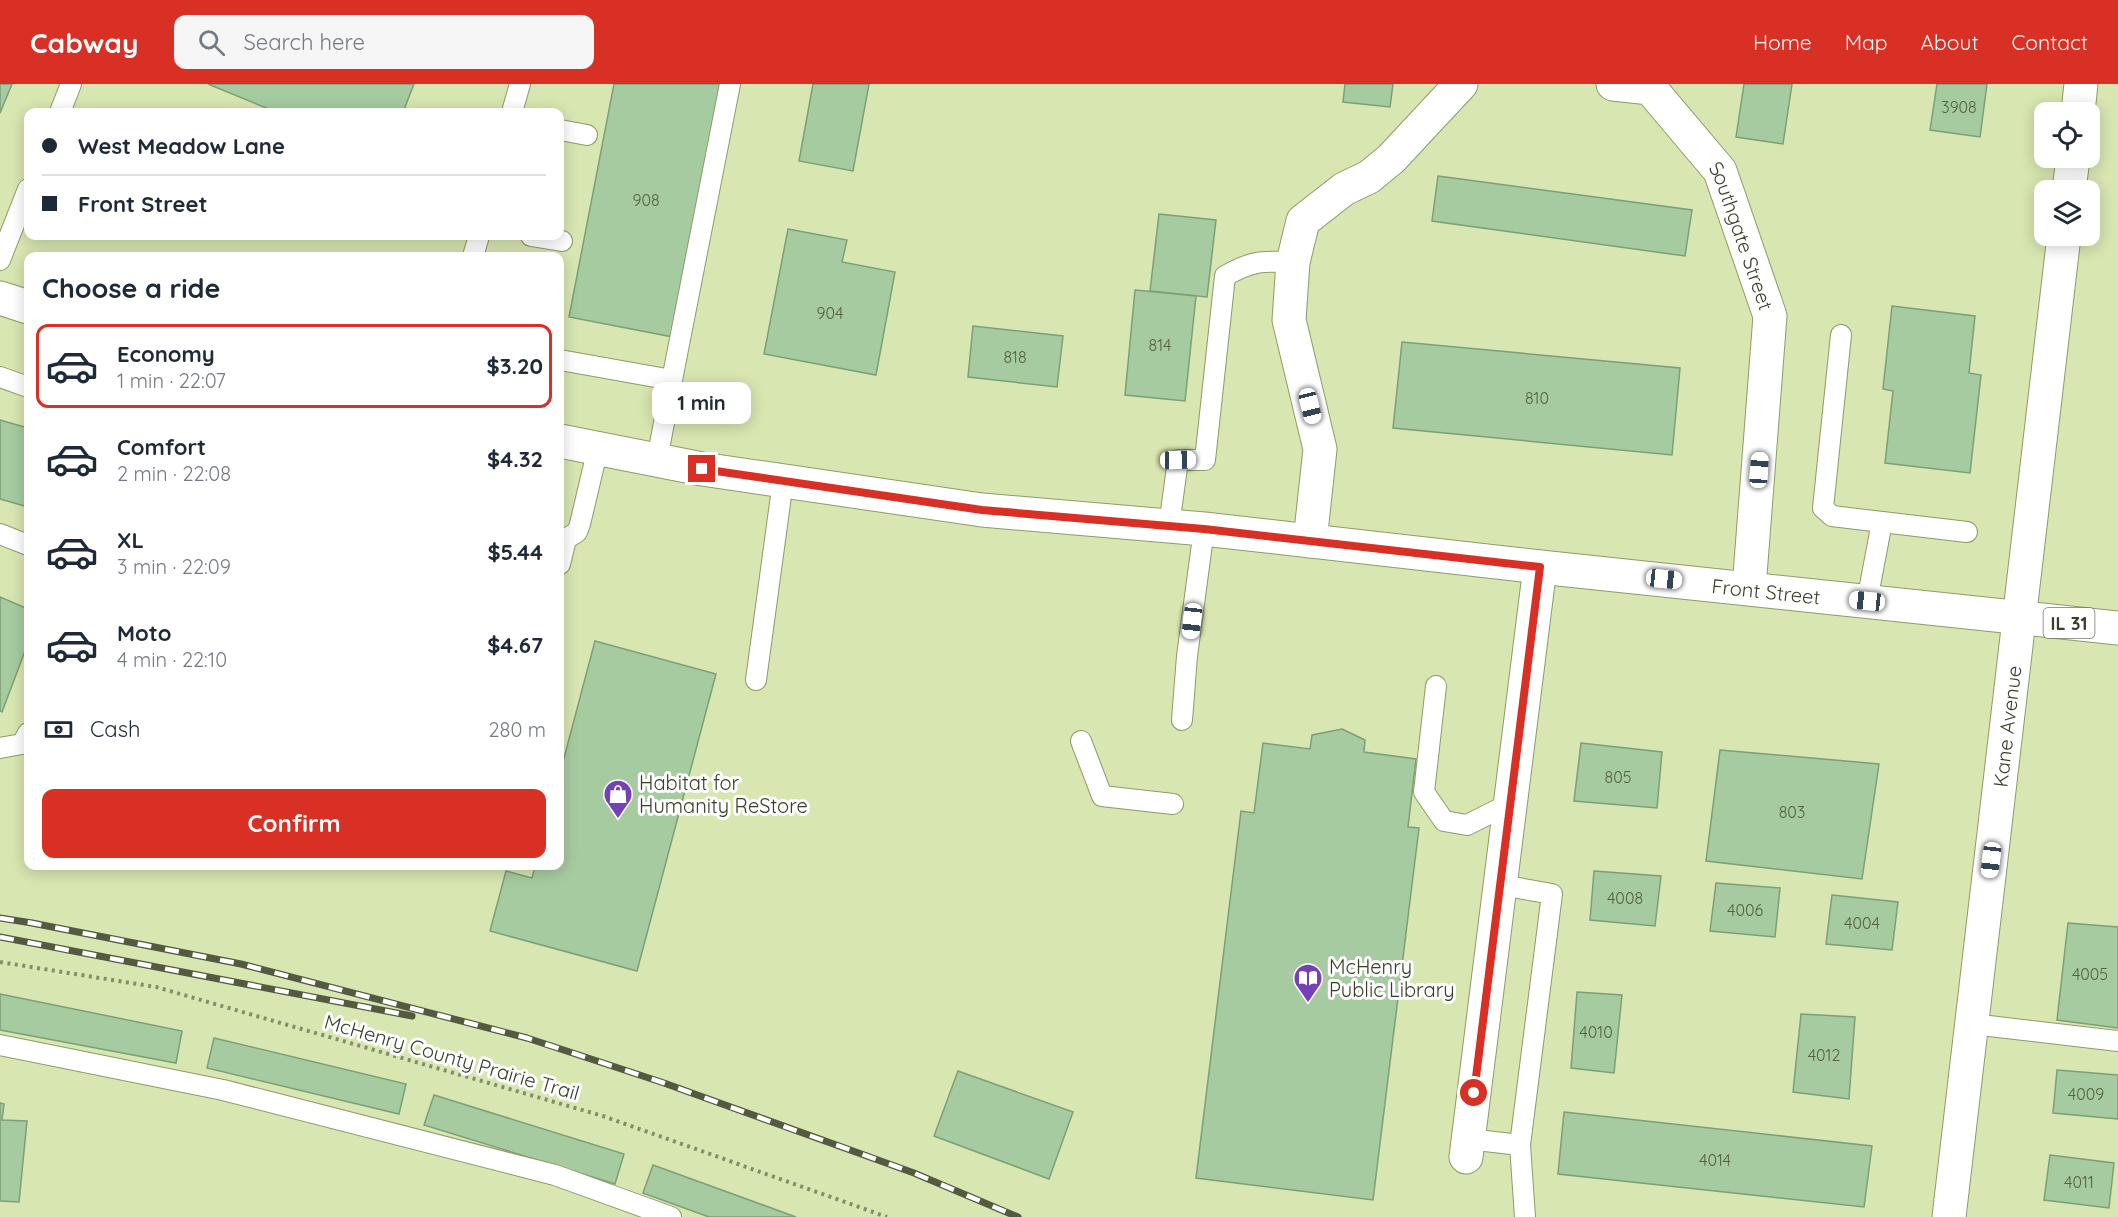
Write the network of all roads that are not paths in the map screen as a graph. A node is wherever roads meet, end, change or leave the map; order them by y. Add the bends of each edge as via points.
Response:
1 (71, 84) edge
2 (520, 84) edge
3 (730, 84) edge
4 (1461, 84) edge
5 (1613, 84) edge
6 (2081, 84) edge
7 (2079, 102) edge
8 (62, 108) edge
9 (513, 108) edge
10 (564, 131) edge
11 (587, 135) dead end
12 (24, 199) edge
13 (556, 240) edge
14 (562, 241) dead end
15 (2063, 246) edge
16 (0, 260) edge
17 (1294, 260) junction
18 (0, 298) edge
19 (24, 307) edge
20 (1841, 335) dead end
21 (564, 361) edge
22 (0, 377) edge
23 (672, 380) junction
24 (24, 386) edge
25 (564, 442) edge
26 (598, 448) junction
27 (657, 460) junction
28 (783, 481) junction
29 (1882, 522) junction
30 (1169, 526) junction
31 (1204, 529) junction
32 (1967, 532) dead end
33 (0, 534) edge
34 (1310, 541) junction
35 (24, 543) edge
36 (564, 547) edge
37 (1540, 567) junction
38 (1749, 588) junction
39 (1867, 601) junction
40 (2019, 617) junction
41 (2118, 628) edge
42 (756, 680) dead end
43 (1436, 686) dead end
44 (1182, 720) dead end
45 (24, 740) edge
46 (1081, 741) dead end
47 (0, 748) edge
48 (1511, 803) junction
49 (1173, 804) dead end
50 (1501, 885) junction
51 (1972, 1024) junction
52 (2118, 1041) edge
53 (0, 1045) edge
54 (1520, 1145) junction
55 (1467, 1148) joint
56 (671, 1217) edge
57 (1525, 1217) edge
58 (1949, 1217) edge

1 - 8 lane
2 - 9 lane
3 - 23 lane
4 - 17 street via 1391,159 1303,221
5 - 38 street, Southgate Street via 1650,88 1720,171 1770,316
6 - 7 street
10 - 11 lane
12 - 16 lane
13 - 14 lane
15 - 40 street, Kane Avenue
17 - 30 lane via 1244,265 1225,276 1205,460 1178,460
17 - 34 street via 1288,320 1320,449
18 - 19 street
20 - 29 lane via 1823,508 1832,516
21 - 23 lane
22 - 24 lane
23 - 27 lane
25 - 26 street, Front Street / IL 31
26 - 27 street, Front Street / IL 31
26 - 36 lane via 580,524 577,532 566,539
27 - 28 street, Front Street / IL 31
28 - 30 street, Front Street / IL 31 via 982,510
28 - 42 lane
29 - 32 lane
29 - 39 lane
30 - 31 street, Front Street / IL 31
31 - 34 street, Front Street / IL 31
31 - 44 lane
33 - 35 lane
34 - 37 street, Front Street / IL 31
37 - 38 street, Front Street / IL 31
37 - 48 street
38 - 39 street, Front Street / IL 31
39 - 40 street, Front Street / IL 31
40 - 41 street, Front Street / IL 31
40 - 51 street, Kane Avenue
43 - 48 lane via 1424,792 1444,821 1467,825
45 - 47 lane
46 - 49 lane via 1102,796
48 - 50 street
50 - 54 lane via 1552,894
50 - 55 street
51 - 52 lane
51 - 58 street, Kane Avenue
53 - 56 lane via 224,1090 545,1172
54 - 55 lane
54 - 57 lane

